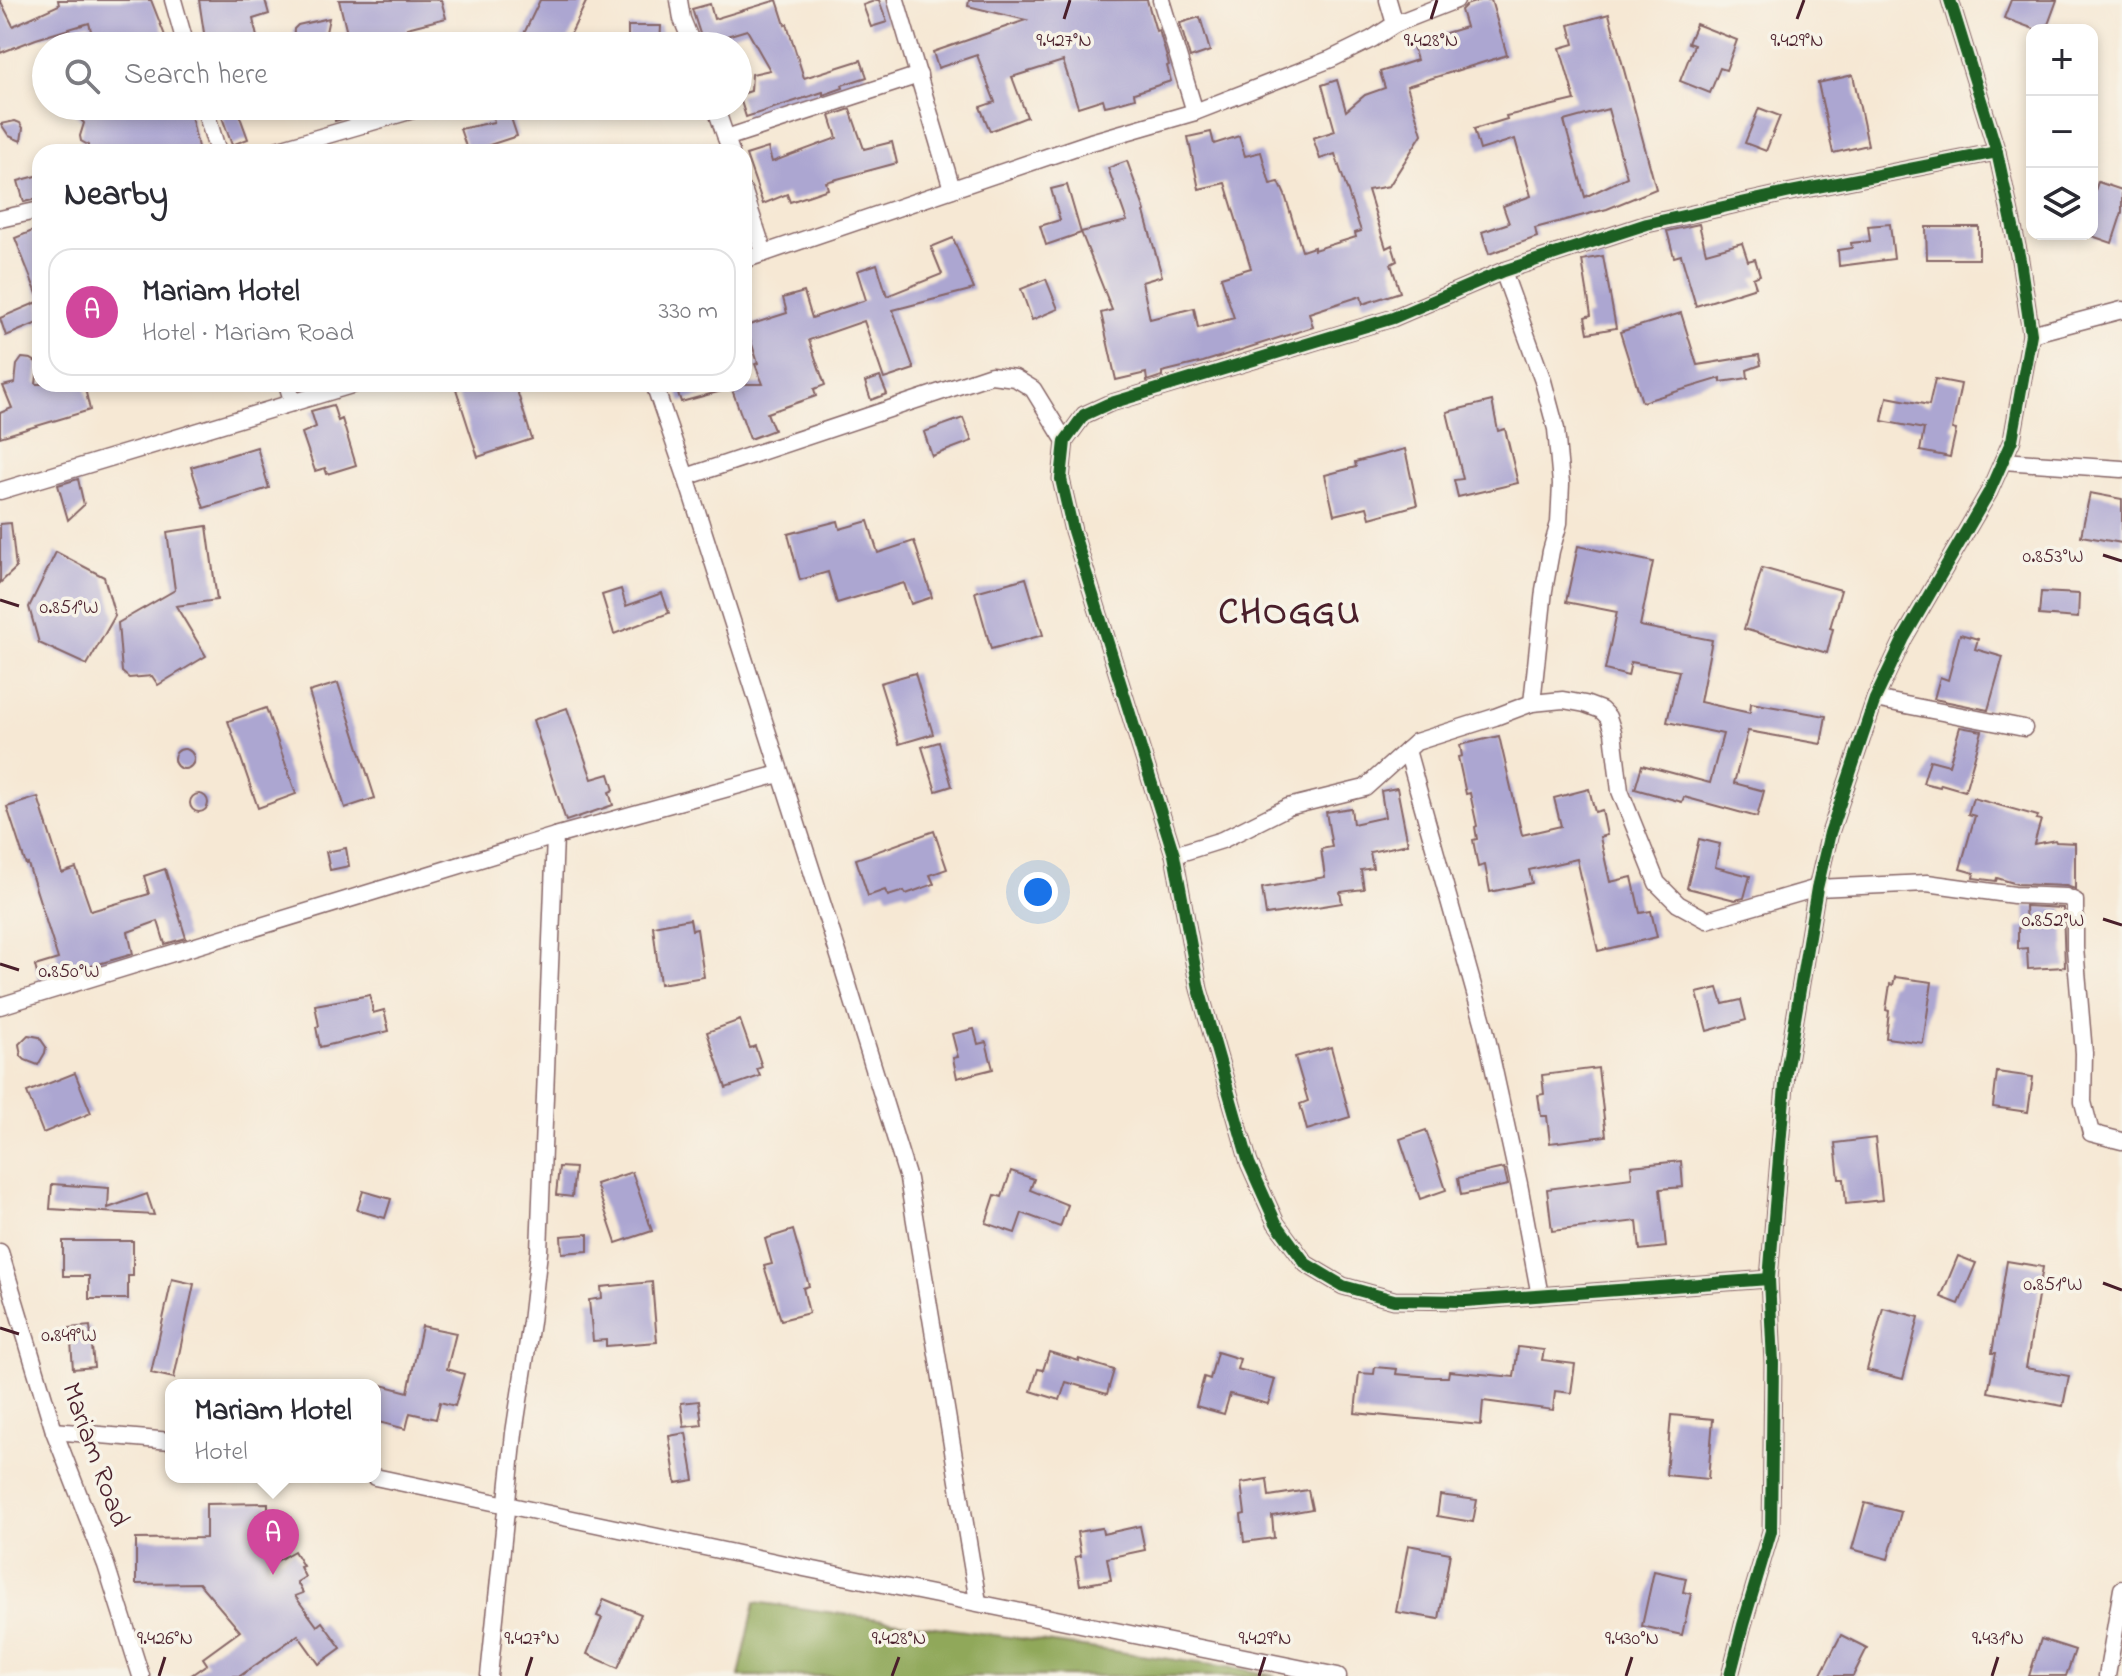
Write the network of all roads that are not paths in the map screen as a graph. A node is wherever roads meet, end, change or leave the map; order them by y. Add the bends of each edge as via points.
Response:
1 (173, 0) edge
2 (679, 0) edge
3 (896, 0) edge
4 (1161, 0) edge
5 (1388, 0) edge
6 (1456, 0) edge
7 (1950, 0) edge
8 (1395, 24) junction
9 (182, 32) edge
10 (687, 32) edge
11 (919, 75) junction
12 (1195, 112) junction
13 (208, 120) edge
14 (379, 120) edge
15 (720, 120) edge
16 (216, 144) edge
17 (296, 144) edge
18 (728, 144) edge
19 (731, 144) edge
20 (1997, 152) junction
21 (952, 189) junction
22 (32, 212) edge
23 (752, 216) edge
24 (0, 219) edge
25 (764, 253) junction
26 (752, 257) edge
27 (1503, 271) junction
28 (2122, 310) edge
29 (2031, 334) junction
30 (290, 392) edge
31 (329, 392) edge
32 (657, 392) edge
33 (293, 403) junction
34 (1065, 441) junction
35 (2003, 461) junction
36 (2122, 469) edge
37 (686, 477) junction
38 (0, 491) edge
39 (1875, 699) junction
40 (1532, 703) junction
41 (2024, 728) dead end
42 (1407, 750) junction
43 (779, 774) junction
44 (555, 836) junction
45 (1174, 855) junction
46 (1817, 888) junction
47 (0, 1006) edge
48 (2122, 1141) edge
49 (0, 1252) edge
50 (1769, 1279) junction
51 (1540, 1296) junction
52 (54, 1431) junction
53 (165, 1440) edge
54 (381, 1478) edge
55 (507, 1506) junction
56 (2122, 1589) edge
57 (978, 1602) junction
58 (141, 1676) edge
59 (489, 1676) edge
60 (1338, 1676) edge
61 (1730, 1676) edge
62 (2107, 1676) edge

1 - 9 street
2 - 10 street
3 - 11 street
4 - 12 street
5 - 8 street
6 - 8 street
7 - 20 street
8 - 12 street via 1331,59
11 - 19 street
11 - 21 street
12 - 21 street
13 - 16 street
14 - 17 street
15 - 18 street
20 - 27 street via 1647,224
20 - 29 street
21 - 25 street
22 - 24 street
23 - 25 street
25 - 26 street
27 - 34 street via 1393,318 1108,404 1084,415
27 - 40 street via 1543,381 1556,429 1561,484
28 - 29 street
29 - 35 street via 2012,440
30 - 33 street
31 - 33 street
32 - 37 street
33 - 38 street
34 - 37 street via 1033,389 1015,378 991,375
34 - 45 street via 1061,479 1073,531
35 - 36 street
35 - 39 street
37 - 43 street
39 - 41 street
39 - 46 street
40 - 42 street via 1416,742
40 - 46 street via 1585,704 1608,717 1627,812 1657,883 1678,904 1707,920
42 - 45 street via 1365,788 1288,807 1222,840
42 - 51 street via 1485,1029
43 - 44 street
43 - 57 street via 908,1179
44 - 47 street
44 - 55 street via 539,1252
45 - 51 street via 1199,989 1249,1163 1276,1223 1306,1264 1343,1286 1394,1300
46 - 48 street via 1927,883 2075,901 2083,1102 2091,1133
46 - 50 street via 1786,1073
49 - 52 street, Mariam Road
50 - 51 street
50 - 61 street via 1771,1531
52 - 53 street
52 - 58 street, Mariam Road via 106,1565
54 - 55 street
55 - 57 street
55 - 59 street
56 - 62 street
57 - 60 street

